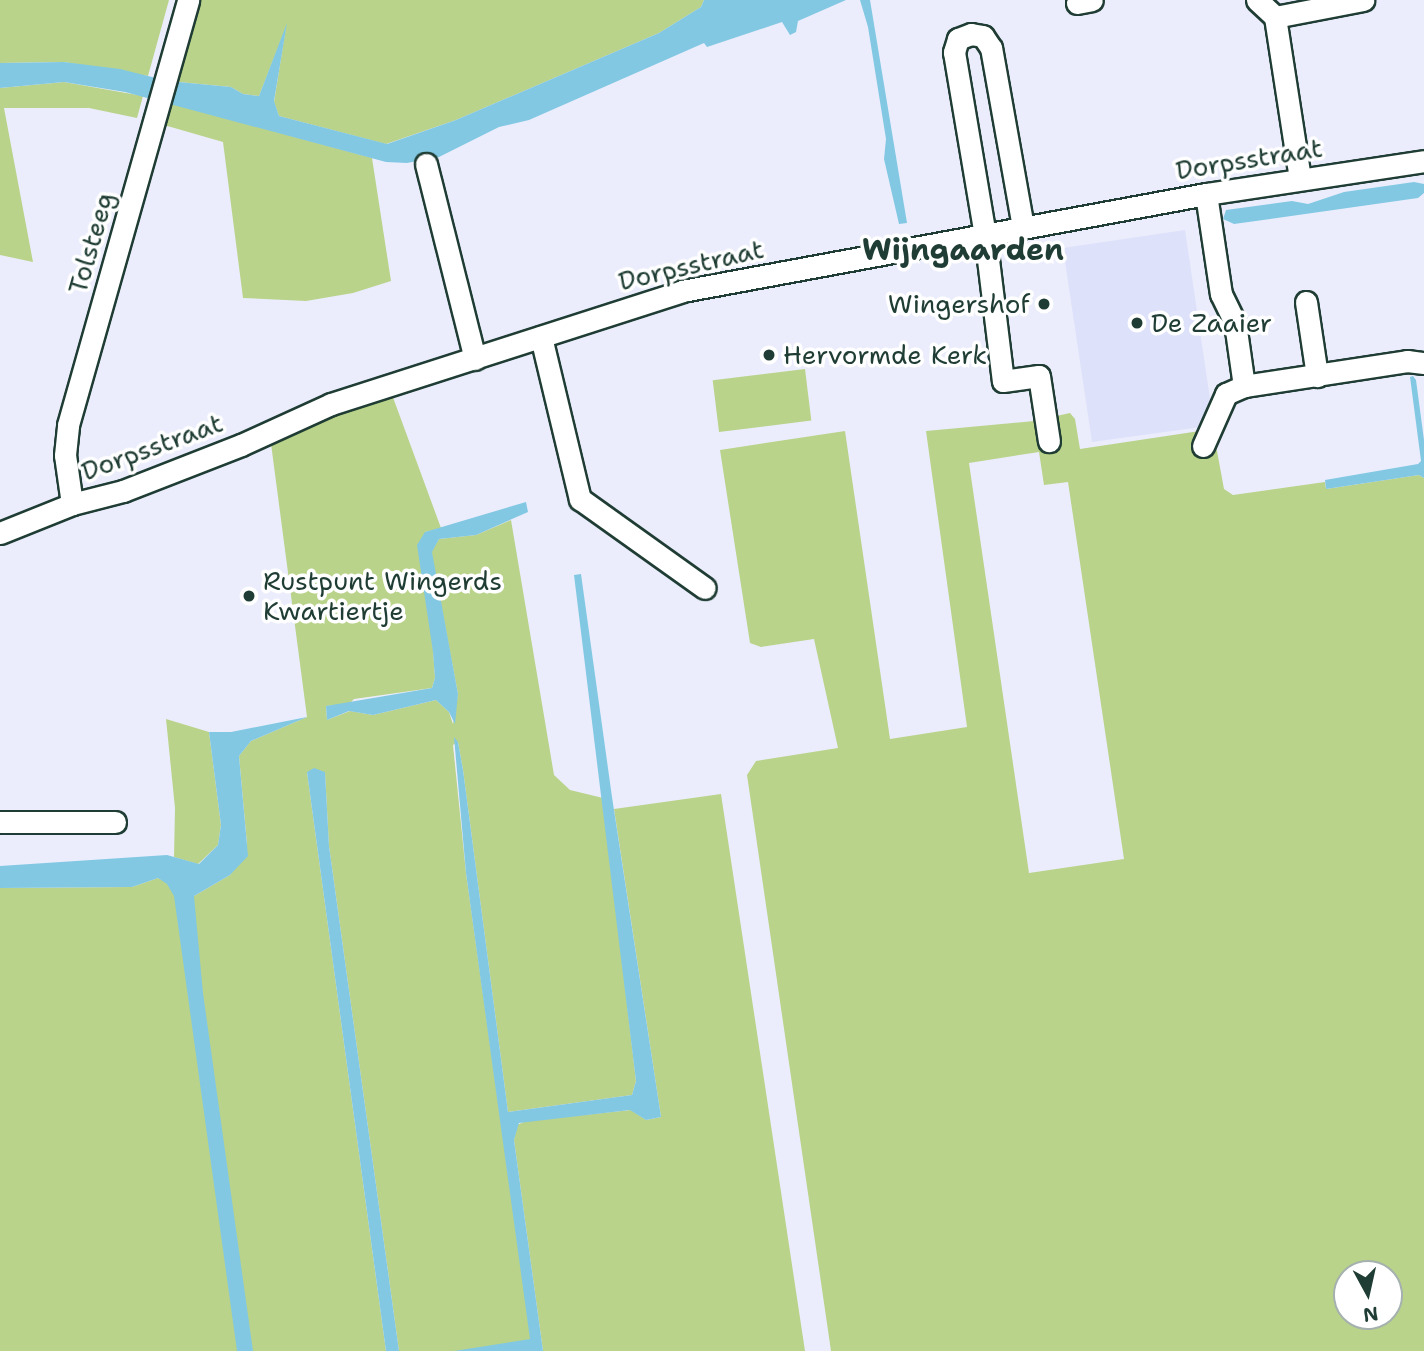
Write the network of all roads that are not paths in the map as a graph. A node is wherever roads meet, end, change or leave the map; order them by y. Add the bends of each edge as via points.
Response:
1 (188, 0) edge
2 (1257, 0) edge
3 (1363, 0) edge
4 (1275, 17) junction
5 (1424, 163) edge
6 (426, 164) dead end
7 (1300, 179) junction
8 (1206, 194) junction
9 (1023, 227) junction
10 (985, 235) junction
11 (1306, 302) dead end
12 (541, 337) junction
13 (475, 359) junction
14 (1424, 363) edge
15 (1317, 376) junction
16 (1244, 386) junction
17 (1049, 441) dead end
18 (1203, 446) dead end
19 (72, 504) junction
20 (0, 533) edge
21 (705, 588) dead end
22 (0, 822) edge
23 (115, 822) dead end

1 - 19 street, Tolsteeg via 68,425 65,455
2 - 4 street
3 - 4 street
4 - 7 street
5 - 7 street, Dorpsstraat
6 - 13 street
7 - 8 street, Dorpsstraat
8 - 9 street, Dorpsstraat
8 - 16 street via 1221,295 1235,323
9 - 10 street, Dorpsstraat
9 - 10 street via 991,48 983,36 971,34 958,39 954,52
10 - 12 street, Dorpsstraat via 682,291
10 - 17 street via 1003,381 1039,376
11 - 15 street
12 - 13 street, Dorpsstraat
12 - 21 street via 580,499
13 - 19 street, Dorpsstraat via 331,404 124,491
14 - 15 street via 1406,361
15 - 16 street
16 - 18 street via 1226,394
19 - 20 street, Dorpsstraat
22 - 23 street

